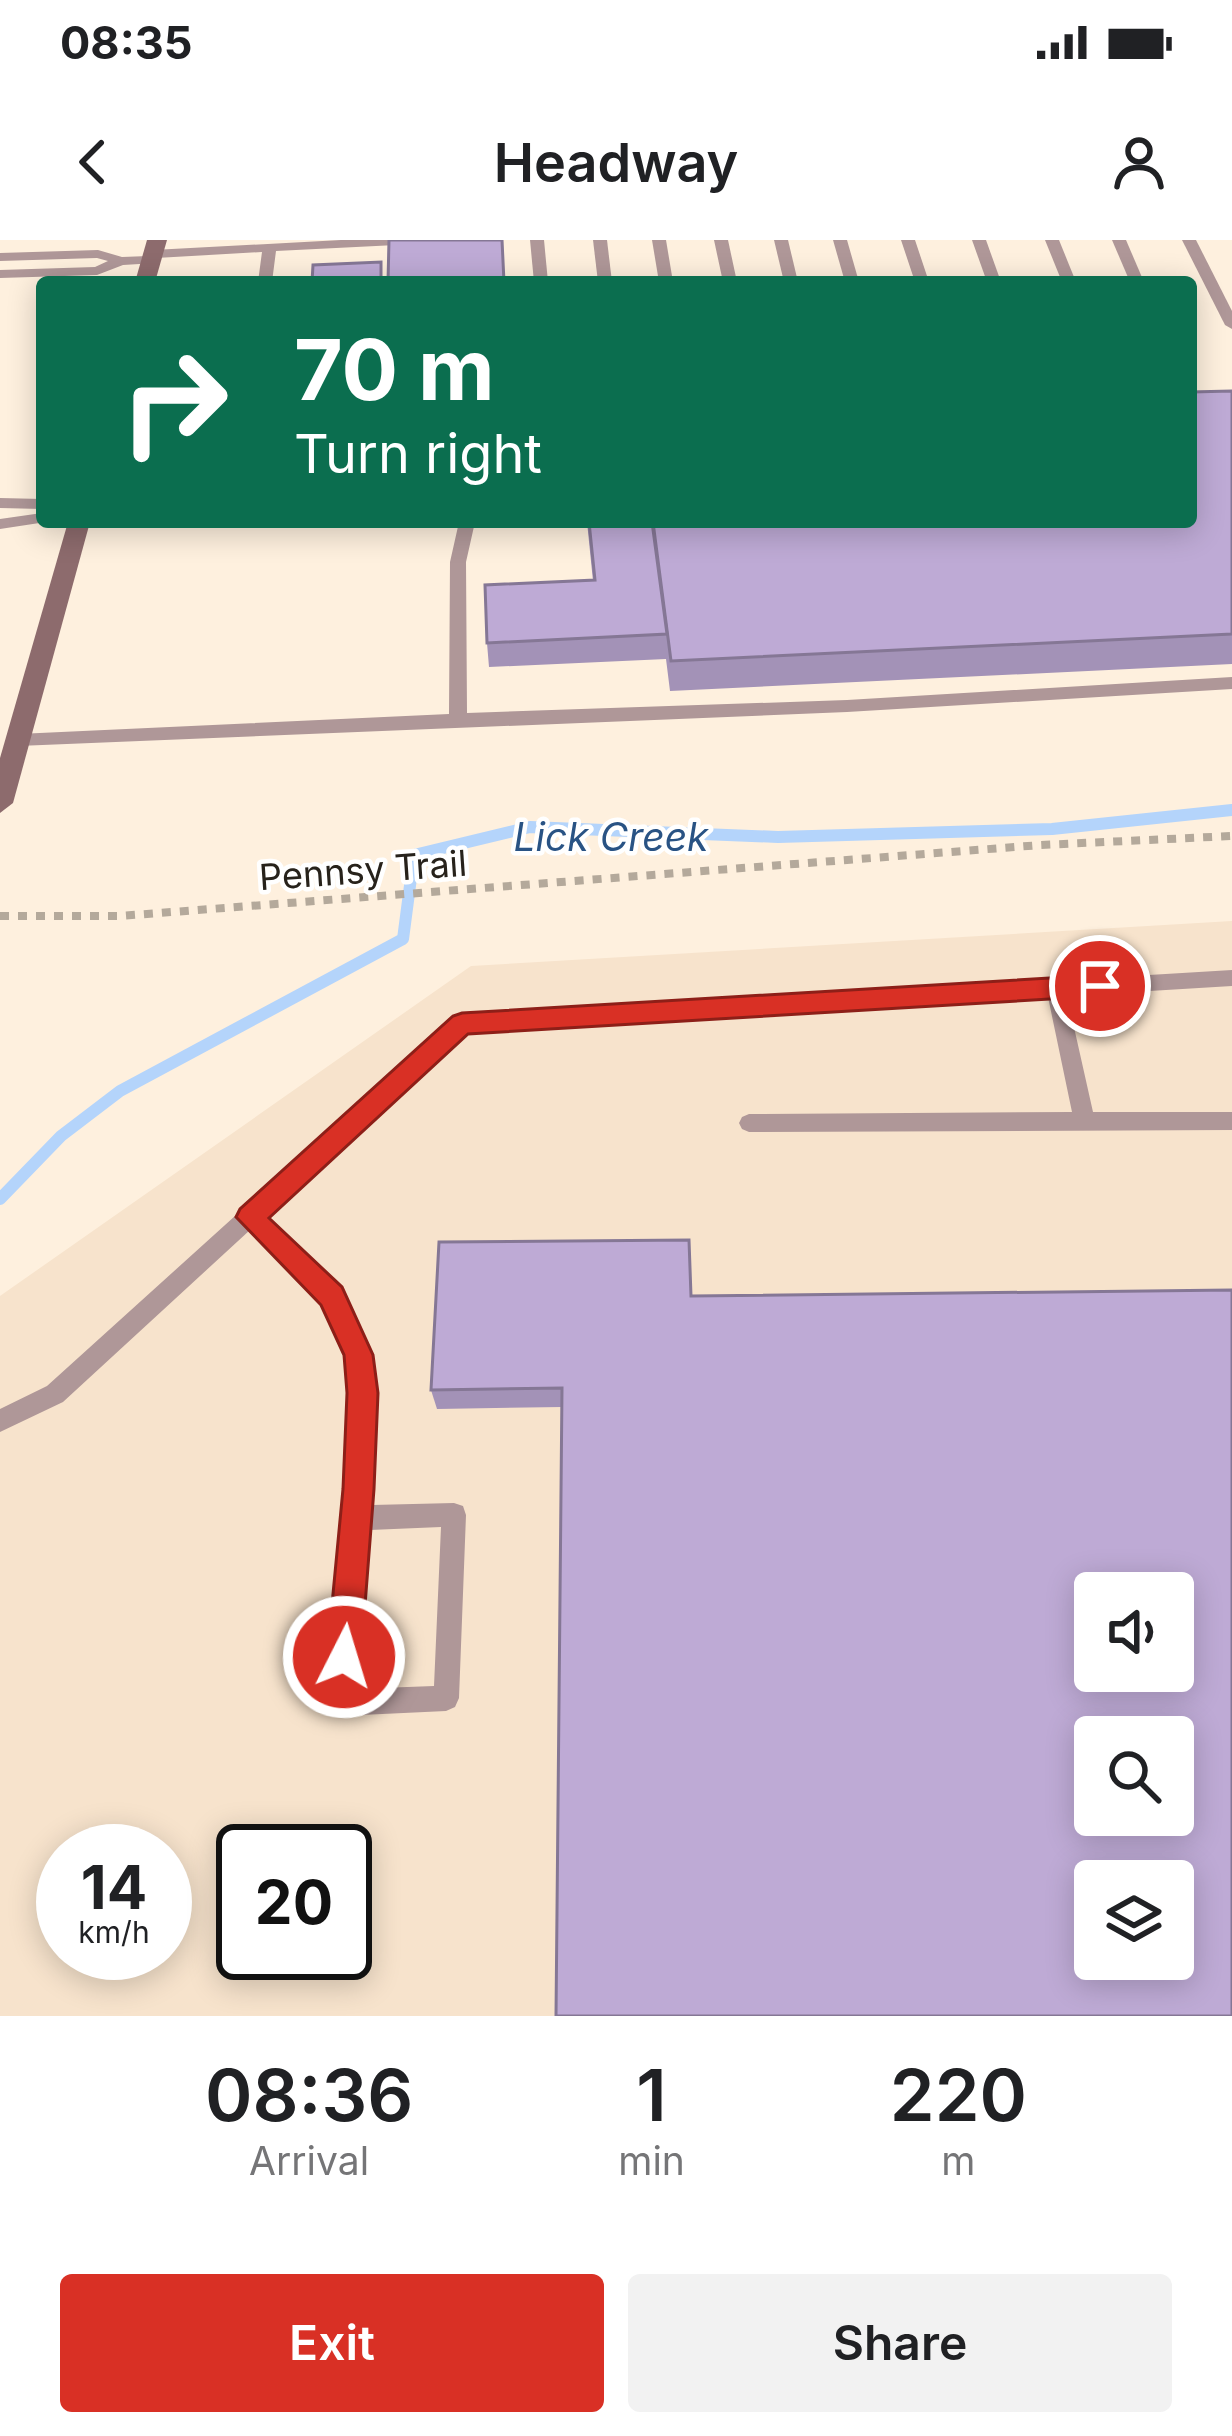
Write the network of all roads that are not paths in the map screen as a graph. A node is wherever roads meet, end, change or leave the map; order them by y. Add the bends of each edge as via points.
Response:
1 (416, 240) edge
2 (537, 240) edge
3 (600, 240) edge
4 (659, 240) edge
5 (721, 240) edge
6 (781, 240) edge
7 (840, 240) edge
8 (908, 240) edge
9 (979, 240) edge
10 (1052, 240) edge
11 (1119, 240) edge
12 (1190, 240) edge
13 (246, 246) edge
14 (268, 250) junction
15 (154, 251) edge
16 (0, 256) edge
17 (121, 260) junction
18 (0, 274) edge
19 (266, 276) edge
20 (540, 276) edge
21 (604, 276) edge
22 (665, 276) edge
23 (729, 276) edge
24 (790, 276) edge
25 (850, 276) edge
26 (920, 276) edge
27 (992, 276) edge
28 (1067, 276) edge
29 (1134, 276) edge
30 (1232, 325) edge
31 (0, 503) edge
32 (36, 503) edge
33 (36, 519) edge
34 (0, 524) edge
35 (77, 528) edge
36 (466, 528) edge
37 (1232, 683) edge
38 (458, 720) junction
39 (14, 725) edge
40 (0, 802) edge
41 (1232, 978) edge
42 (1056, 988) junction
43 (1084, 1121) junction
44 (1232, 1121) edge
45 (748, 1123) dead end
46 (250, 1217) junction
47 (0, 1421) edge
48 (356, 1518) junction

1 - 14 lane
2 - 20 lane
3 - 21 lane
4 - 22 lane
5 - 23 lane
6 - 24 lane
7 - 25 lane
8 - 26 lane
9 - 27 lane
10 - 28 lane
11 - 29 lane
12 - 30 lane
13 - 14 lane
13 - 15 lane
14 - 19 lane
15 - 17 lane
16 - 17 lane
17 - 18 lane via 97,271
31 - 32 lane
33 - 34 lane
35 - 39 main road
36 - 38 lane via 458,562
37 - 38 lane
38 - 39 lane
39 - 40 main road
41 - 42 lane
42 - 43 lane
42 - 46 lane via 462,1023
43 - 44 lane
43 - 45 lane
46 - 47 lane via 55,1394
46 - 48 lane via 331,1296 358,1355
48 - 48 lane via 340,1703 446,1698 454,1515

